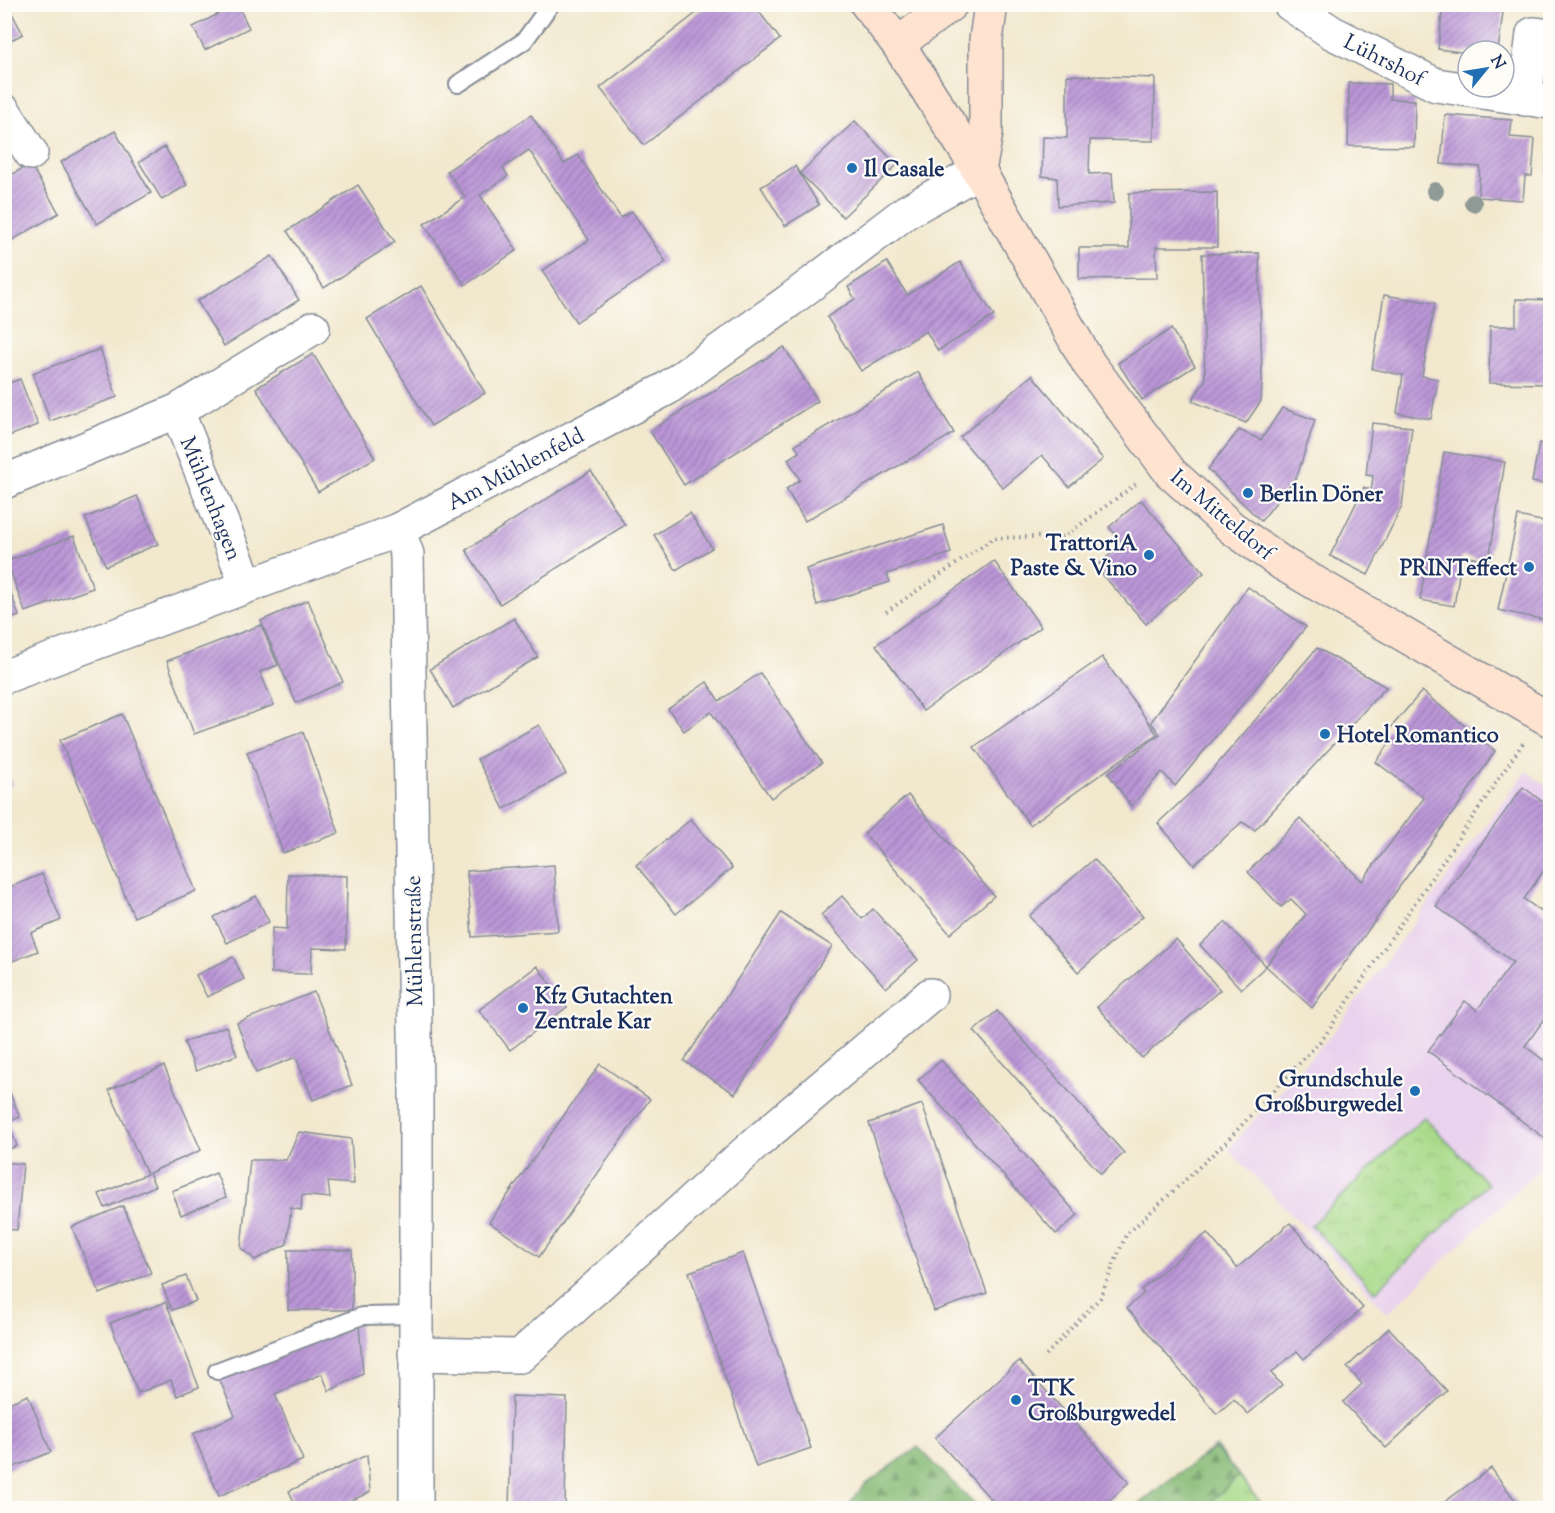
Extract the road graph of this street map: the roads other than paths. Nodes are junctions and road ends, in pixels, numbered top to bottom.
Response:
1 (551, 4) edge
2 (867, 4) edge
3 (951, 4) edge
4 (991, 4) edge
5 (1290, 4) edge
6 (1551, 36) edge
7 (898, 44) junction
8 (458, 84) dead end
9 (1538, 100) edge
10 (4, 111) edge
11 (31, 153) dead end
12 (980, 171) junction
13 (313, 328) dead end
14 (177, 411) junction
15 (4, 482) edge
16 (398, 530) junction
17 (247, 585) junction
18 (4, 677) edge
19 (1546, 717) edge
20 (930, 995) dead end
21 (416, 1315) junction
22 (415, 1354) junction
23 (217, 1371) dead end
24 (416, 1509) edge

1 - 8 lane
2 - 7 main road, Im Mitteldorf
3 - 7 main road
4 - 12 main road
5 - 9 street, Lührshof
6 - 9 street, Lührshof
7 - 12 main road, Im Mitteldorf
10 - 11 street
12 - 16 street, Am Mühlenfeld
12 - 19 main road, Im Mitteldorf
13 - 14 street, Mühlenhagen
14 - 15 street, Mühlenhagen
14 - 17 street, Mühlenhagen
16 - 17 street, Am Mühlenfeld
16 - 21 street, Mühlenstraße
17 - 18 street, Am Mühlenfeld
20 - 22 street
21 - 22 street, Mühlenstraße
21 - 23 lane
22 - 24 street, Mühlenstraße

